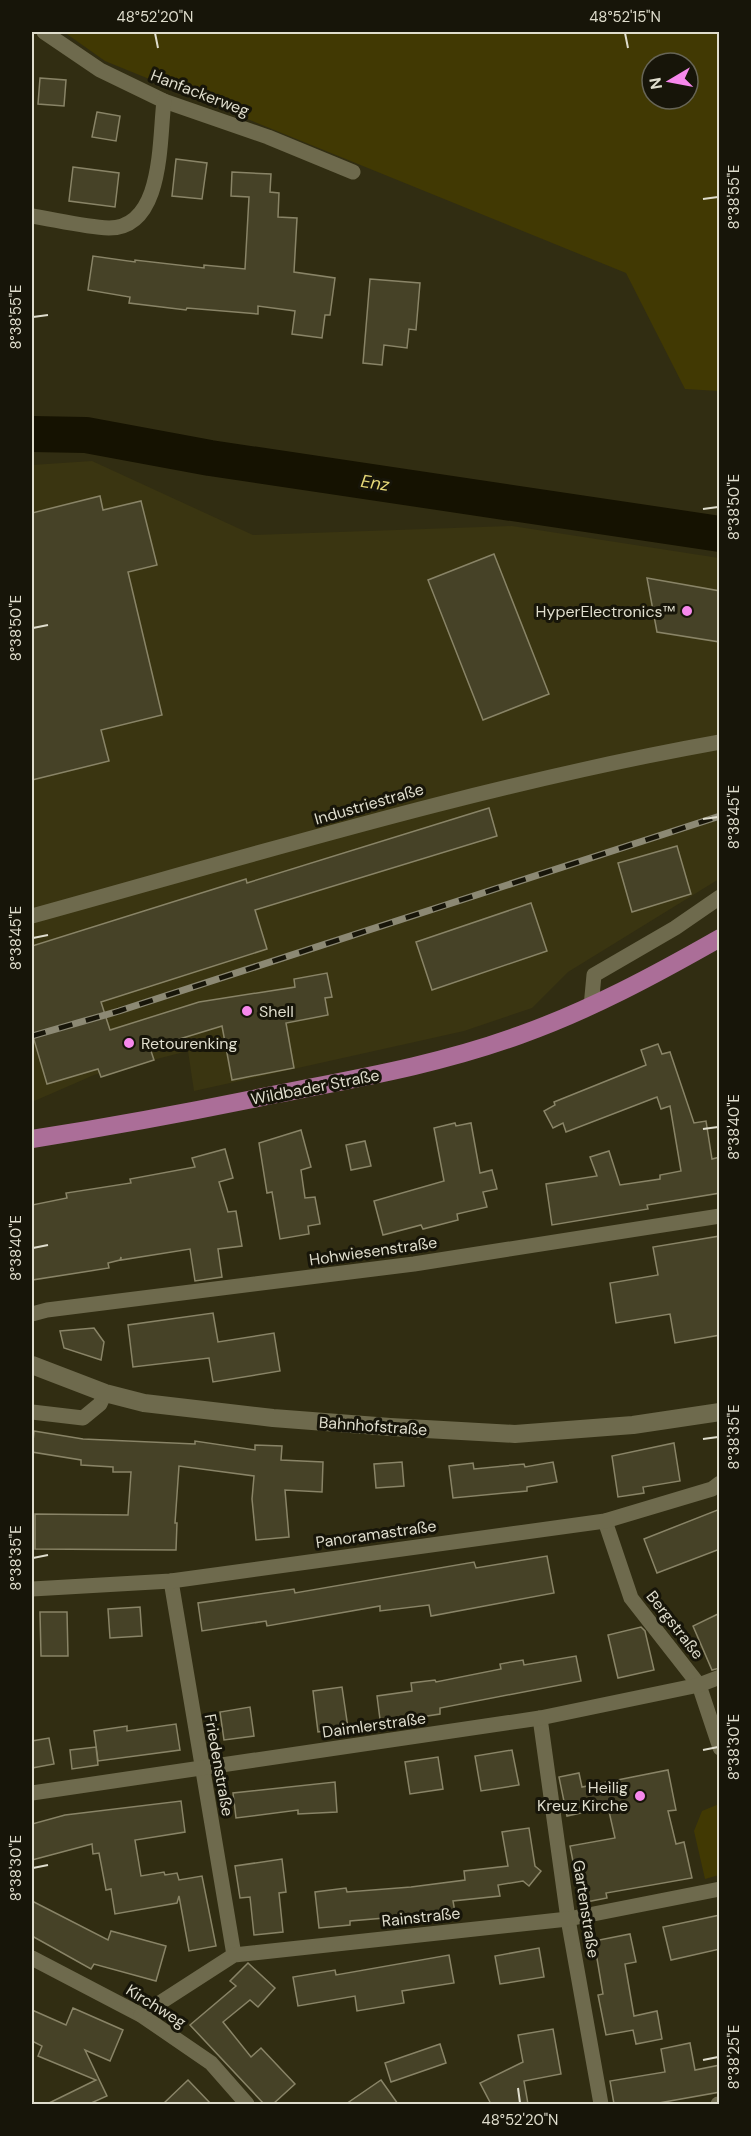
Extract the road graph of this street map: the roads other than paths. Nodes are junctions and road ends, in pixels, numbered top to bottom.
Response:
1 (44, 32) edge
2 (164, 101) junction
3 (353, 172) dead end
4 (32, 216) edge
5 (720, 742) edge
6 (720, 897) edge
7 (32, 916) edge
8 (720, 938) edge
9 (591, 1007) junction
10 (32, 1139) edge
11 (720, 1216) edge
12 (32, 1314) edge
13 (32, 1365) edge
14 (105, 1393) junction
15 (32, 1412) edge
16 (720, 1412) edge
17 (720, 1484) edge
18 (605, 1521) junction
19 (171, 1581) junction
20 (32, 1589) edge
21 (720, 1677) edge
22 (699, 1685) junction
23 (540, 1718) junction
24 (720, 1748) edge
25 (201, 1769) junction
26 (32, 1793) edge
27 (720, 1889) edge
28 (568, 1919) junction
29 (234, 1955) junction
30 (32, 1958) edge
31 (141, 2015) junction
32 (247, 2104) edge
33 (601, 2104) edge

1 - 2 street, Hanfackerweg
2 - 3 street, Hanfackerweg
2 - 4 street
5 - 7 street, Industriestraße
6 - 9 street
8 - 9 main road, Wildbader Straße
9 - 10 main road, Wildbader Straße
11 - 12 street, Hohwiesenstraße
13 - 14 main road, Bahnhofstraße
14 - 15 street
14 - 16 main road, Bahnhofstraße
17 - 18 street, Panoramastraße
18 - 19 street, Panoramastraße
18 - 22 street, Bergstraße
19 - 20 street, Panoramastraße
19 - 25 street, Friedenstraße
21 - 22 street, Daimlerstraße
22 - 23 street, Daimlerstraße
22 - 24 street, Bergstraße
23 - 25 street, Daimlerstraße
23 - 28 street, Gartenstraße
25 - 26 street, Daimlerstraße
25 - 29 street, Friedenstraße
27 - 28 street, Rainstraße
28 - 29 street, Rainstraße
28 - 33 street, Gartenstraße
29 - 31 street, Rainstraße
30 - 31 street, Kirchweg
31 - 32 street, Kirchweg

